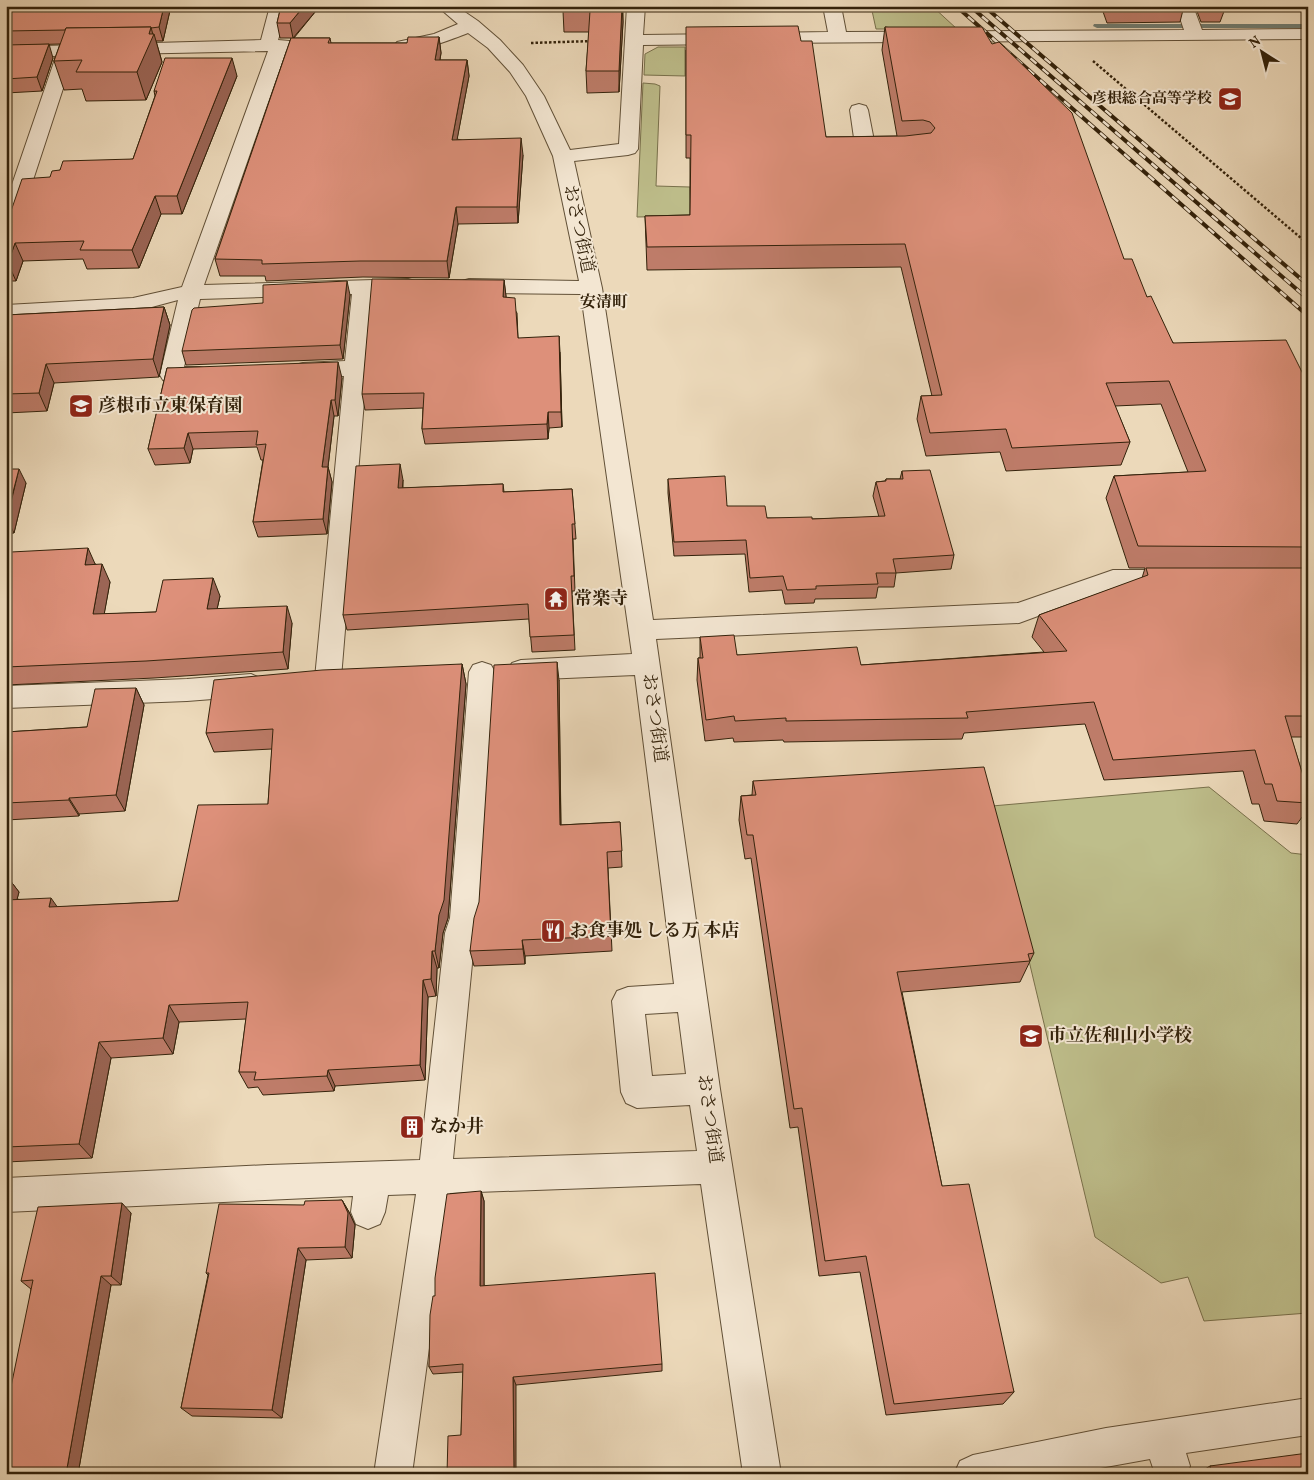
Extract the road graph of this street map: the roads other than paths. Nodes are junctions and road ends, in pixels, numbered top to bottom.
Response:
1 (445, 6) edge
2 (636, 6) edge
3 (1184, 6) edge
4 (829, 10) edge
5 (276, 17) edge
6 (472, 25) junction
7 (1193, 29) junction
8 (1308, 34) edge
9 (635, 40) junction
10 (844, 43) junction
11 (274, 46) junction
12 (307, 46) edge
13 (383, 46) edge
14 (66, 50) junction
15 (6, 52) edge
16 (859, 110) dead end
17 (910, 151) edge
18 (562, 156) junction
19 (6, 232) edge
20 (363, 286) junction
21 (591, 288) junction
22 (191, 292) junction
23 (6, 312) edge
24 (356, 368) junction
25 (278, 371) edge
26 (220, 373) edge
27 (6, 564) edge
28 (6, 569) edge
29 (1201, 580) edge
30 (641, 630) junction
31 (647, 664) junction
32 (300, 680) edge
33 (272, 683) edge
34 (6, 697) edge
35 (692, 997) junction
36 (704, 1089) junction
37 (716, 1166) junction
38 (435, 1176) junction
39 (374, 1178) junction
40 (6, 1195) edge
41 (368, 1212) dead end
42 (1308, 1416) edge
43 (1045, 1467) edge
44 (393, 1474) edge
45 (762, 1474) edge
46 (973, 1474) edge

1 - 6 street, おさつ街道
2 - 9 street
3 - 7 street
4 - 10 street
5 - 11 street
6 - 13 street
6 - 18 street, おさつ街道
7 - 8 street
7 - 10 street
9 - 10 street
9 - 18 street
11 - 12 street
11 - 14 street
11 - 22 street
14 - 15 street
14 - 19 street
16 - 17 street
18 - 21 street, おさつ街道
20 - 21 street
20 - 22 street
20 - 24 street
21 - 30 street, おさつ街道
22 - 23 street
22 - 26 street
24 - 25 street
24 - 32 street
27 - 28 street
29 - 30 street
30 - 31 street, おさつ街道
31 - 35 street, おさつ街道
31 - 38 street
33 - 34 street
35 - 36 street, おさつ街道
35 - 36 street
36 - 37 street, おさつ街道
37 - 38 street
37 - 45 street, おさつ街道
38 - 39 street
38 - 44 street
39 - 40 street
39 - 41 street
42 - 43 street
43 - 46 street

